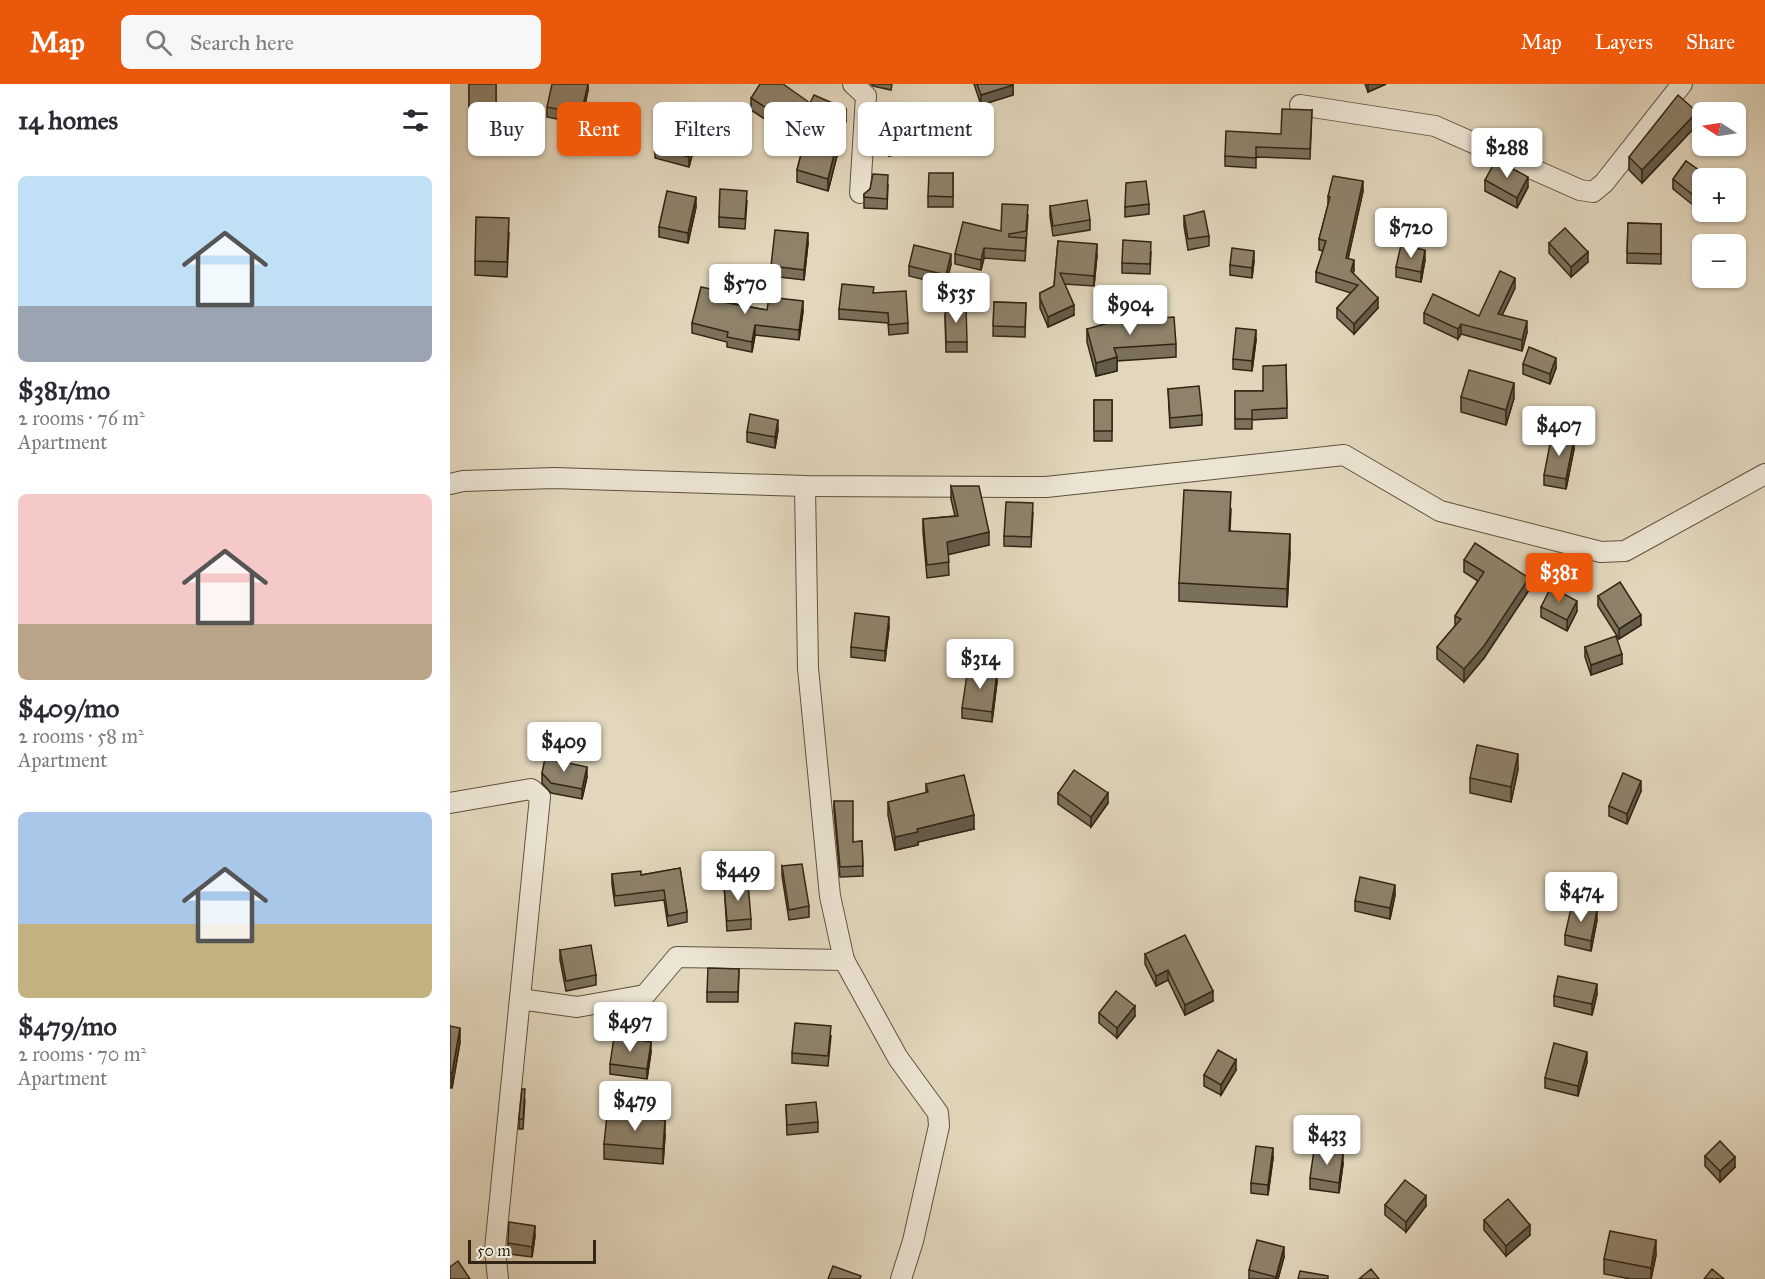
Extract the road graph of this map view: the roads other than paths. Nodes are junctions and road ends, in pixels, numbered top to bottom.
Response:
1 (853, 84) edge
2 (1682, 84) edge
3 (1300, 105) dead end
4 (860, 192) dead end
5 (1765, 474) edge
6 (450, 484) edge
7 (805, 486) junction
8 (450, 803) edge
9 (844, 960) junction
10 (520, 999) junction
11 (498, 1279) edge
12 (901, 1279) edge

1 - 4 street
2 - 3 street
5 - 7 street
6 - 7 street
7 - 9 street
8 - 10 street
9 - 10 street
9 - 12 street
10 - 11 street

